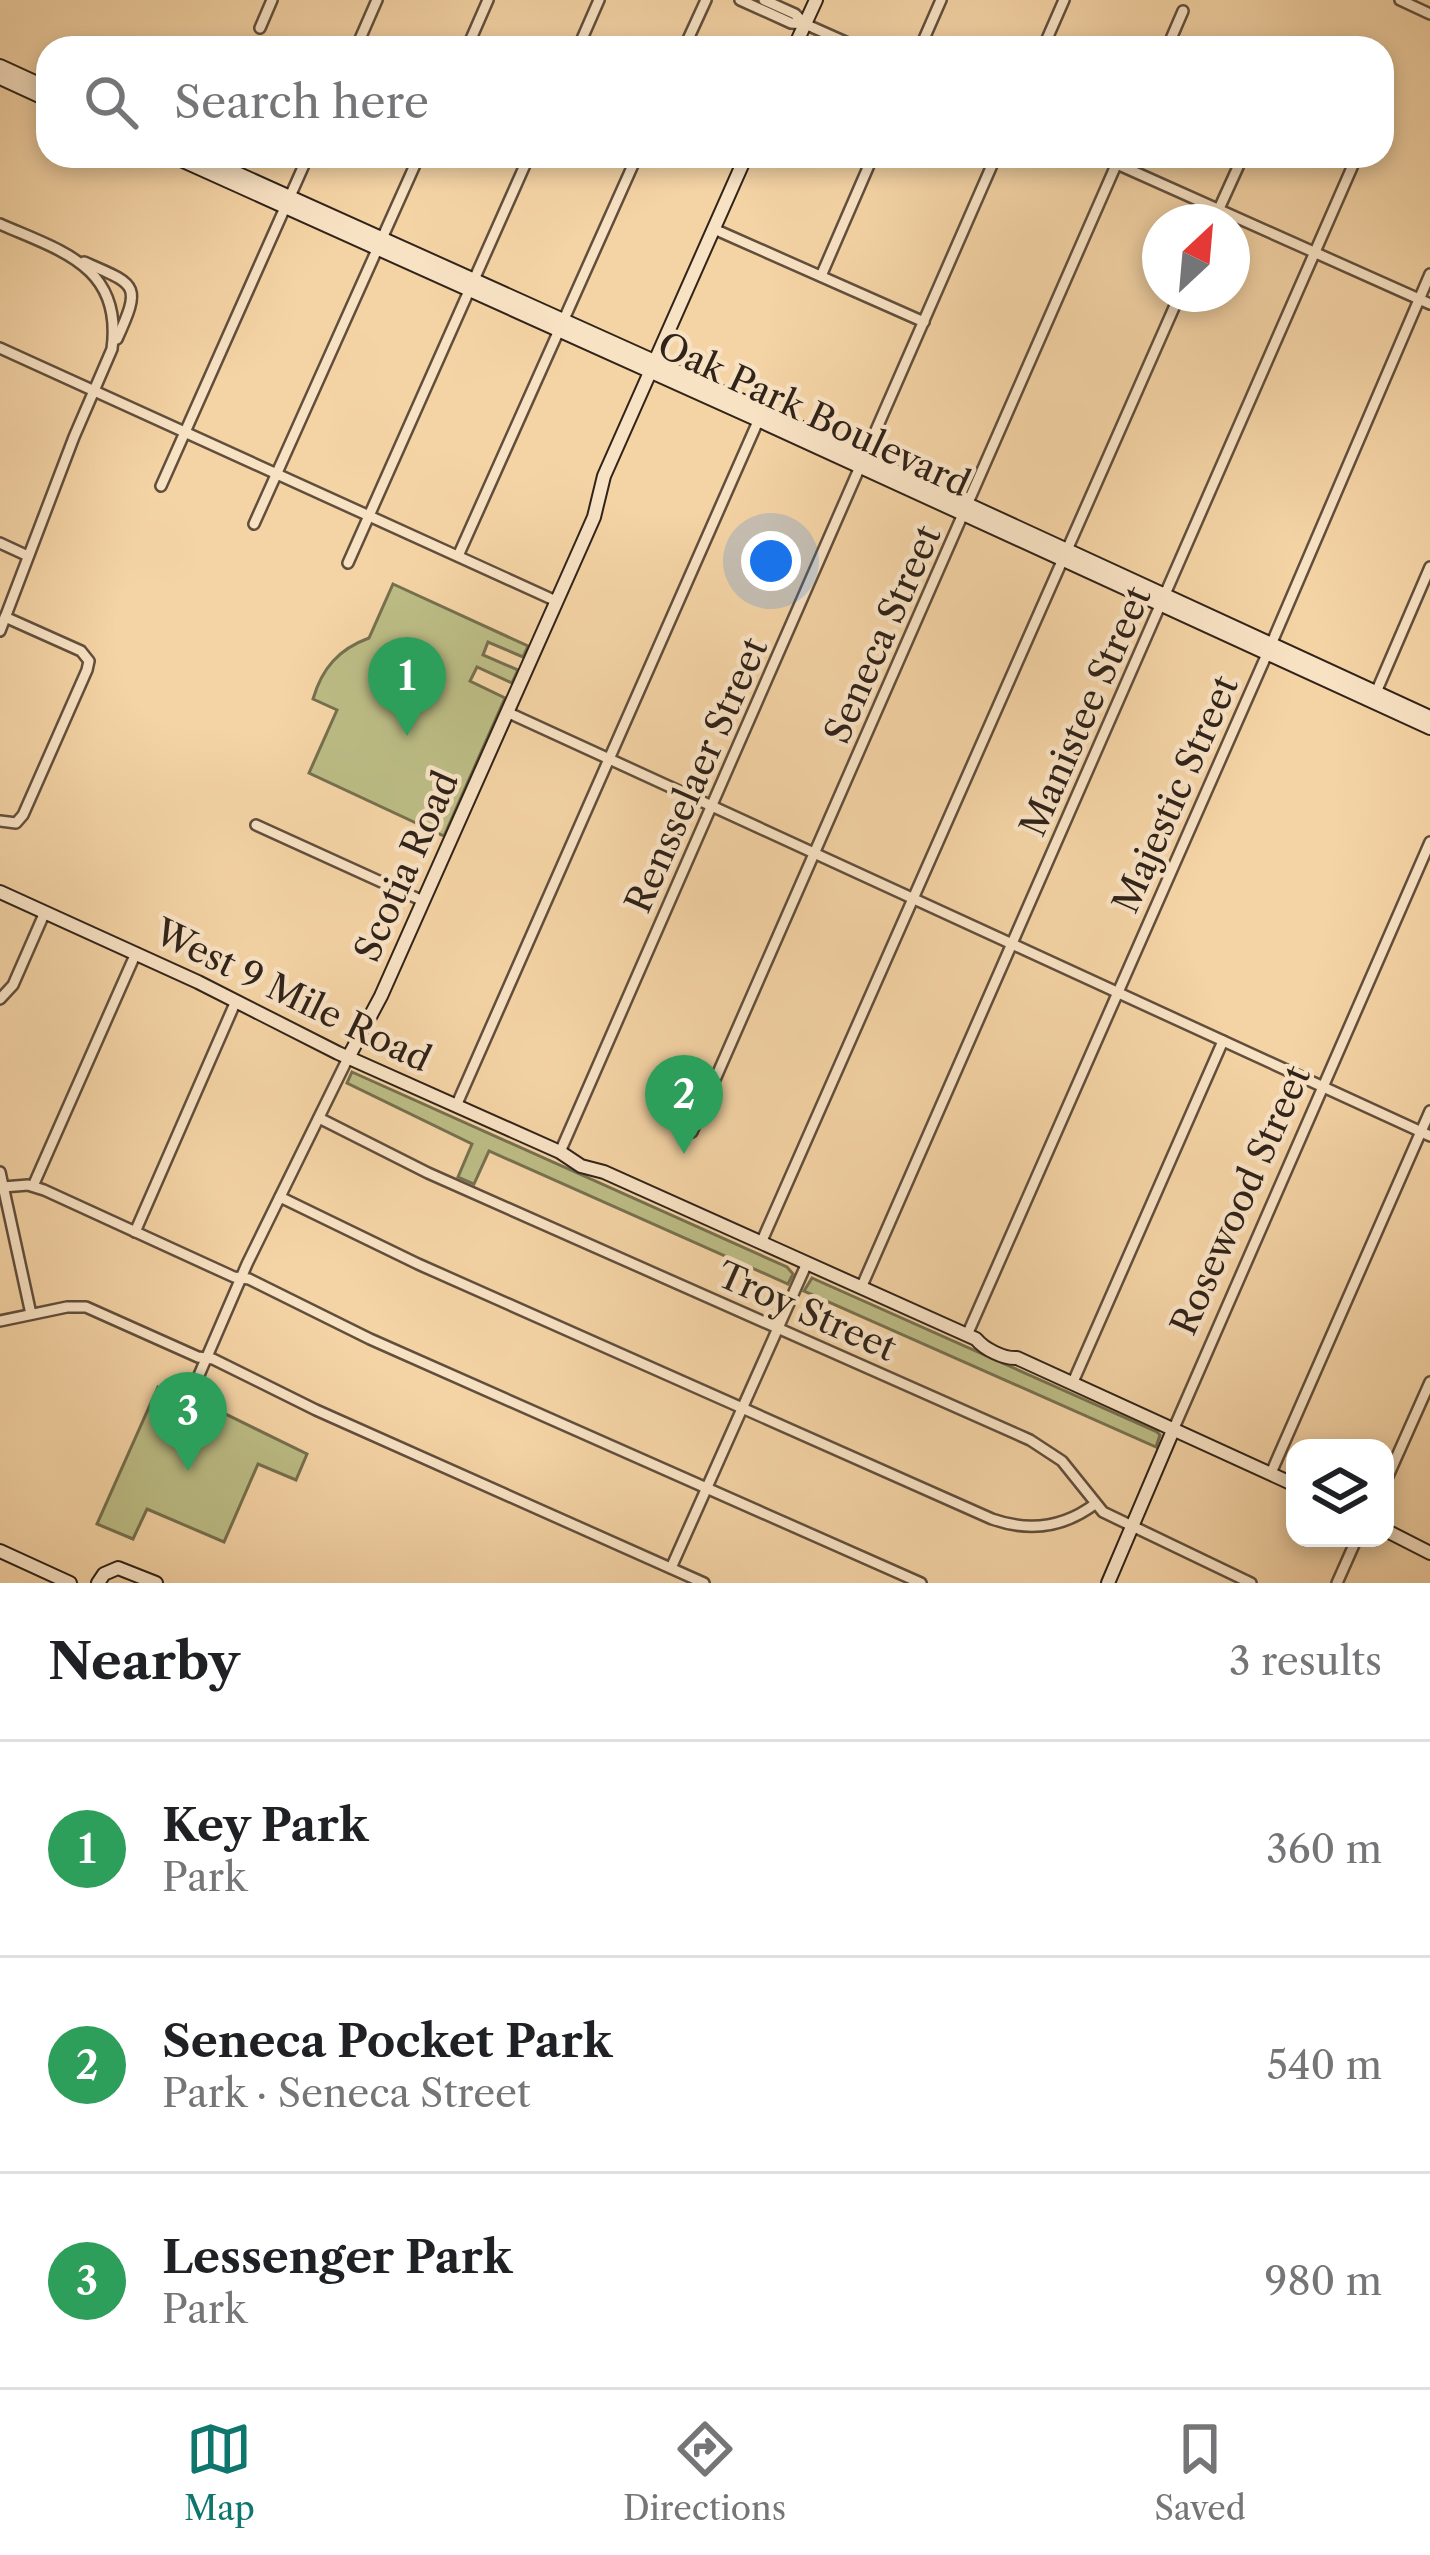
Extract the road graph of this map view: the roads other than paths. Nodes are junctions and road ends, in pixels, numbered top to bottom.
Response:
1 (272, 0) edge
2 (377, 0) edge
3 (488, 0) edge
4 (599, 0) edge
5 (706, 0) edge
6 (740, 0) edge
7 (764, 0) edge
8 (815, 0) edge
9 (941, 0) edge
10 (1064, 0) edge
11 (1405, 1) edge
12 (1183, 11) dead end
13 (1430, 14) edge
14 (805, 23) junction
15 (260, 28) dead end
16 (361, 36) edge
17 (472, 36) edge
18 (583, 36) edge
19 (690, 36) edge
20 (799, 36) edge
21 (833, 36) edge
22 (925, 36) edge
23 (1048, 36) edge
24 (1172, 36) edge
25 (4, 74) edge
26 (36, 84) edge
27 (36, 93) edge
28 (202, 168) edge
29 (222, 168) edge
30 (303, 168) edge
31 (414, 168) edge
32 (524, 168) edge
33 (632, 168) edge
34 (741, 168) edge
35 (868, 168) edge
36 (991, 168) edge
37 (1115, 168) edge
38 (1134, 168) edge
39 (1238, 168) edge
40 (1352, 168) edge
41 (288, 202) junction
42 (1207, 204) edge
43 (1222, 204) edge
44 (0, 224) edge
45 (1250, 224) edge
46 (714, 229) junction
47 (380, 243) junction
48 (1314, 253) junction
49 (78, 259) junction
50 (1430, 274) edge
51 (821, 276) junction
52 (472, 285) junction
53 (1425, 302) edge
54 (1172, 312) edge
55 (924, 322) junction
56 (561, 325) junction
57 (112, 349) junction
58 (3, 350) edge
59 (0, 362) edge
60 (653, 367) junction
61 (94, 391) junction
62 (761, 415) junction
63 (184, 432) junction
64 (863, 462) junction
65 (277, 473) junction
66 (161, 486) dead end
67 (966, 510) junction
68 (369, 516) junction
69 (254, 524) dead end
70 (0, 543) edge
71 (1064, 555) junction
72 (28, 556) junction
73 (458, 556) junction
74 (348, 563) dead end
75 (1430, 567) edge
76 (1163, 601) junction
77 (556, 602) junction
78 (5, 617) junction
79 (0, 631) edge
80 (1269, 649) junction
81 (1374, 697) junction
82 (507, 712) junction
83 (1430, 717) edge
84 (1430, 728) edge
85 (609, 759) junction
86 (712, 806) junction
87 (0, 821) edge
88 (256, 825) dead end
89 (1430, 842) edge
90 (814, 854) junction
91 (0, 892) edge
92 (913, 899) junction
93 (423, 901) junction
94 (45, 912) junction
95 (1012, 945) junction
96 (136, 953) junction
97 (1117, 993) junction
98 (0, 999) edge
99 (236, 1001) junction
100 (1223, 1041) junction
101 (348, 1058) junction
102 (1322, 1087) junction
103 (456, 1106) junction
104 (1430, 1111) edge
105 (320, 1118) junction
106 (692, 1132) dead end
107 (1425, 1134) edge
108 (560, 1152) junction
109 (0, 1172) edge
110 (3, 1186) junction
111 (33, 1186) junction
112 (280, 1196) junction
113 (135, 1232) junction
114 (761, 1243) junction
115 (807, 1263) junction
116 (241, 1278) junction
117 (861, 1288) junction
118 (31, 1315) junction
119 (0, 1321) edge
120 (778, 1328) junction
121 (972, 1337) junction
122 (206, 1358) junction
123 (1072, 1382) junction
124 (1430, 1382) edge
125 (190, 1396) dead end
126 (742, 1408) junction
127 (1174, 1428) junction
128 (1394, 1464) edge
129 (1271, 1473) junction
130 (1286, 1480) edge
131 (707, 1488) junction
132 (1095, 1504) junction
133 (1133, 1528) junction
134 (1394, 1535) edge
135 (1353, 1547) edge
136 (0, 1551) edge
137 (1430, 1553) edge
138 (671, 1568) junction
139 (70, 1583) edge
140 (98, 1583) edge
141 (156, 1583) edge
142 (704, 1583) edge
143 (921, 1583) edge
144 (1108, 1583) edge
145 (1251, 1583) edge
146 (1337, 1583) edge

1 - 15 street
2 - 16 street
3 - 17 street
4 - 18 street
5 - 19 street
6 - 14 street
7 - 14 street
8 - 14 street
9 - 22 street
10 - 23 street
11 - 13 street
12 - 24 street
14 - 20 street
14 - 21 street
25 - 26 street
25 - 27 street
28 - 41 street, Oak Park Boulevard
29 - 41 street, Oak Park Boulevard
30 - 41 street
31 - 47 street
32 - 52 street
33 - 56 street
34 - 46 street, Scotia Road
35 - 51 street
36 - 55 street, Rensselaer Street
37 - 67 street, Seneca Street
38 - 42 street
39 - 43 street
40 - 48 street, Manistee Street
41 - 47 street, Oak Park Boulevard
41 - 63 street
44 - 49 street
45 - 48 street
46 - 51 street
46 - 60 street, Scotia Road
47 - 52 street, Oak Park Boulevard
47 - 65 street
48 - 53 street
48 - 76 street, Manistee Street
49 - 57 street
49 - 57 street
50 - 53 street, Majestic Street
51 - 55 street
52 - 56 street, Oak Park Boulevard
52 - 68 street
53 - 80 street, Majestic Street
54 - 71 street
55 - 64 street, Rensselaer Street
56 - 60 street, Oak Park Boulevard
56 - 73 street
57 - 61 street
58 - 59 street
58 - 61 street
60 - 62 street, Oak Park Boulevard
60 - 77 street, Scotia Road
61 - 63 street
61 - 72 street
62 - 64 street, Oak Park Boulevard
62 - 85 street
63 - 65 street
63 - 66 street
64 - 67 street, Oak Park Boulevard
64 - 86 street, Rensselaer Street
65 - 68 street
65 - 69 street
67 - 71 street, Oak Park Boulevard
67 - 90 street, Seneca Street
68 - 73 street
68 - 74 street
70 - 72 street
71 - 76 street, Oak Park Boulevard
71 - 92 street
72 - 78 street
73 - 77 street
75 - 81 street
76 - 80 street, Oak Park Boulevard
76 - 95 street, Manistee Street
77 - 82 street, Scotia Road
78 - 79 street
78 - 87 street
80 - 81 street, Oak Park Boulevard
80 - 97 street, Majestic Street
81 - 83 street, Oak Park Boulevard
81 - 84 street, Oak Park Boulevard
82 - 85 street
82 - 93 street, Scotia Road
85 - 86 street
85 - 103 street
86 - 90 street
86 - 108 street, Rensselaer Street
88 - 93 street
89 - 102 street, Rosewood Street
90 - 92 street
90 - 106 street, Seneca Street
91 - 94 street, West 9 Mile Road
92 - 95 street
92 - 114 street
93 - 101 street, Scotia Road
94 - 96 street, West 9 Mile Road
94 - 98 street
95 - 97 street
95 - 117 street, Manistee Street
96 - 99 street, West 9 Mile Road
96 - 111 street
97 - 100 street
97 - 121 street, Majestic Street
99 - 101 street, West 9 Mile Road
99 - 113 street
100 - 102 street
100 - 123 street
101 - 103 street, West 9 Mile Road
101 - 105 street, Scotia Road
102 - 107 street
102 - 127 street, Rosewood Street
103 - 108 street, West 9 Mile Road
104 - 107 street
105 - 112 street, Scotia Road
105 - 120 street, Troy Street
107 - 129 street
108 - 114 street, West 9 Mile Road
109 - 110 street
110 - 111 street
110 - 118 street
111 - 113 street
112 - 116 street, Scotia Road
112 - 126 street
113 - 116 street
114 - 115 street, West 9 Mile Road
115 - 117 street, West 9 Mile Road
115 - 120 street
116 - 122 street, Scotia Road
116 - 131 street
117 - 121 street, West 9 Mile Road
118 - 119 street
118 - 122 street
120 - 126 street
120 - 132 street, Troy Street
121 - 123 street, West 9 Mile Road
122 - 125 street, Scotia Road
122 - 138 street
123 - 127 street, West 9 Mile Road
124 - 128 street
126 - 131 street
126 - 132 street
127 - 129 street, West 9 Mile Road
127 - 133 street, Rosewood Street
129 - 130 street, West 9 Mile Road
131 - 138 street
131 - 143 street
132 - 133 street, Troy Street
133 - 144 street, Rosewood Street
133 - 145 street, Troy Street
134 - 137 street
135 - 146 street
136 - 139 street
138 - 142 street
140 - 141 street

